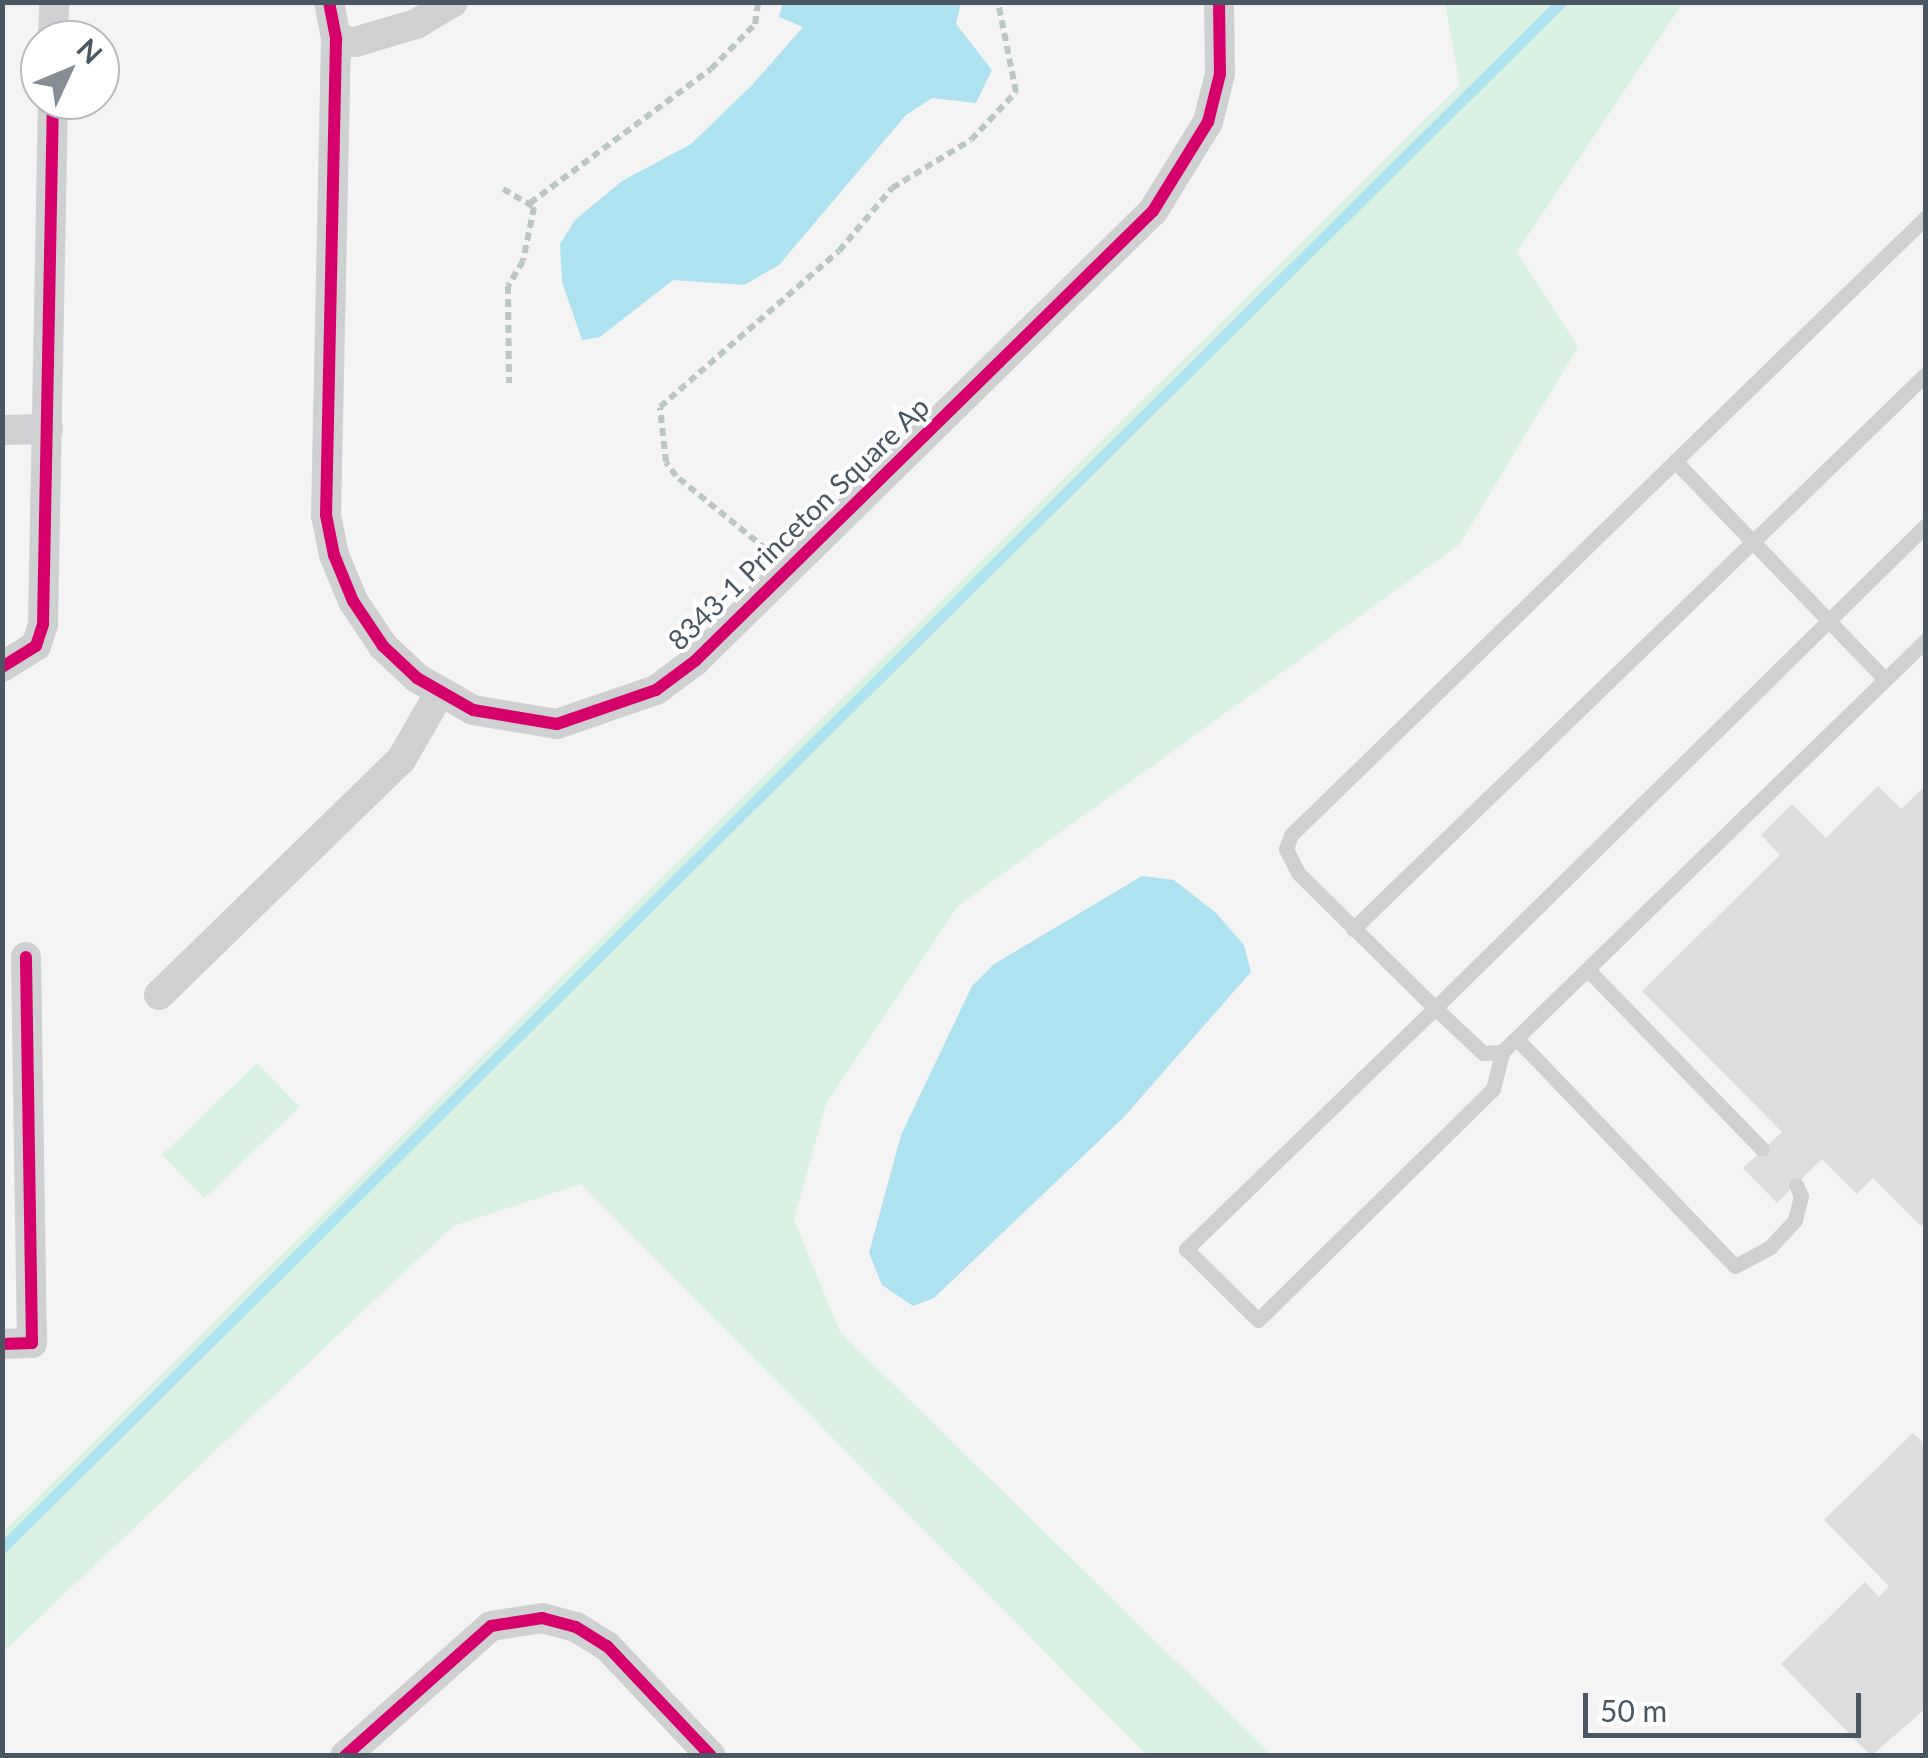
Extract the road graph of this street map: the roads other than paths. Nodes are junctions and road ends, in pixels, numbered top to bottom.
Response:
1 (329, 2) edge
2 (454, 2) edge
3 (1220, 2) edge
4 (336, 39) junction
5 (52, 120) edge
6 (1926, 217) edge
7 (1926, 374) edge
8 (48, 429) junction
9 (2, 430) edge
10 (1675, 461) junction
11 (1926, 525) edge
12 (1752, 542) junction
13 (1828, 620) junction
14 (1926, 640) edge
15 (2, 667) edge
16 (1885, 679) junction
17 (439, 694) junction
18 (1353, 929) junction
19 (26, 957) dead end
20 (1589, 971) junction
21 (159, 995) dead end
22 (1436, 1008) junction
23 (1518, 1040) junction
24 (1502, 1052) junction
25 (1762, 1149) dead end
26 (1796, 1186) dead end
27 (15, 1228) edge
28 (2, 1344) edge
29 (345, 1756) edge
30 (711, 1756) edge

1 - 4 street, 8343-1 Princeton Square Ap
2 - 4 street
3 - 17 street, 8343-1 Princeton Square Ap
4 - 17 street, 8343-1 Princeton Square Ap
5 - 8 street
6 - 10 lane
7 - 12 lane
8 - 9 street
8 - 15 street
10 - 12 lane
10 - 18 lane
11 - 13 lane
12 - 13 lane
12 - 18 lane
13 - 16 lane
13 - 22 lane
14 - 16 lane
16 - 20 lane
17 - 21 street
18 - 22 lane
19 - 27 street
20 - 23 lane
20 - 25 lane
22 - 24 lane
22 - 24 lane
23 - 24 lane
23 - 26 lane
27 - 28 street
29 - 30 street

